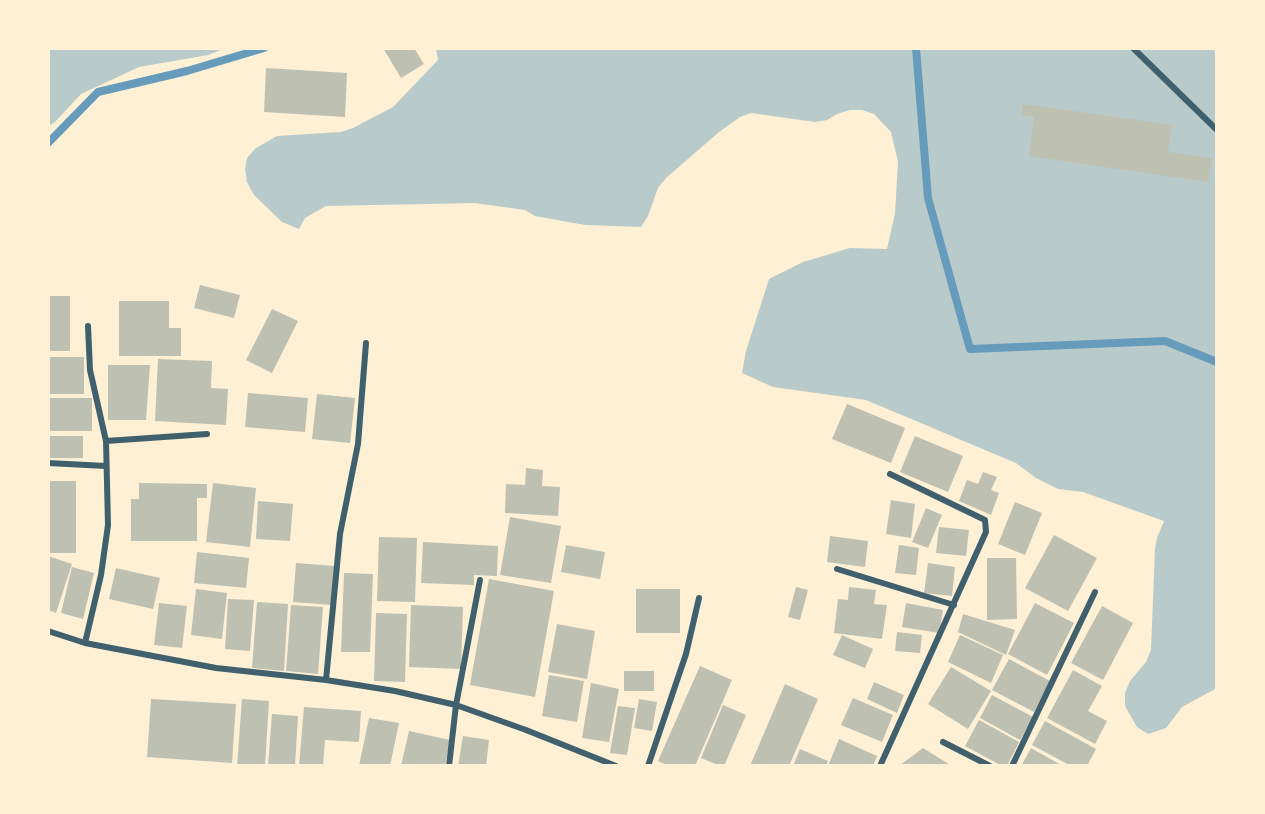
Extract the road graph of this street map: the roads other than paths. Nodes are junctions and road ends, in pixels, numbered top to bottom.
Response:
1 (1133, 48) edge
2 (1217, 130) edge
3 (88, 326) dead end
4 (366, 343) dead end
5 (207, 434) dead end
6 (106, 441) junction
7 (48, 463) edge
8 (106, 466) junction
9 (890, 474) dead end
10 (837, 569) dead end
11 (480, 580) dead end
12 (1095, 592) dead end
13 (699, 598) dead end
14 (954, 605) junction
15 (48, 631) edge
16 (85, 644) junction
17 (326, 680) junction
18 (456, 705) junction
19 (943, 742) dead end
20 (449, 766) edge
21 (616, 766) edge
22 (648, 766) edge
23 (880, 766) edge
24 (990, 766) edge
25 (1012, 766) edge

1 - 2 street
3 - 6 street
4 - 17 street
5 - 6 street
6 - 8 street
7 - 8 street
8 - 16 street
9 - 14 street
10 - 14 street
11 - 18 street
12 - 25 street
13 - 22 street
14 - 23 street
15 - 16 street
16 - 17 street
17 - 18 street
18 - 20 street
18 - 21 street
19 - 24 street

